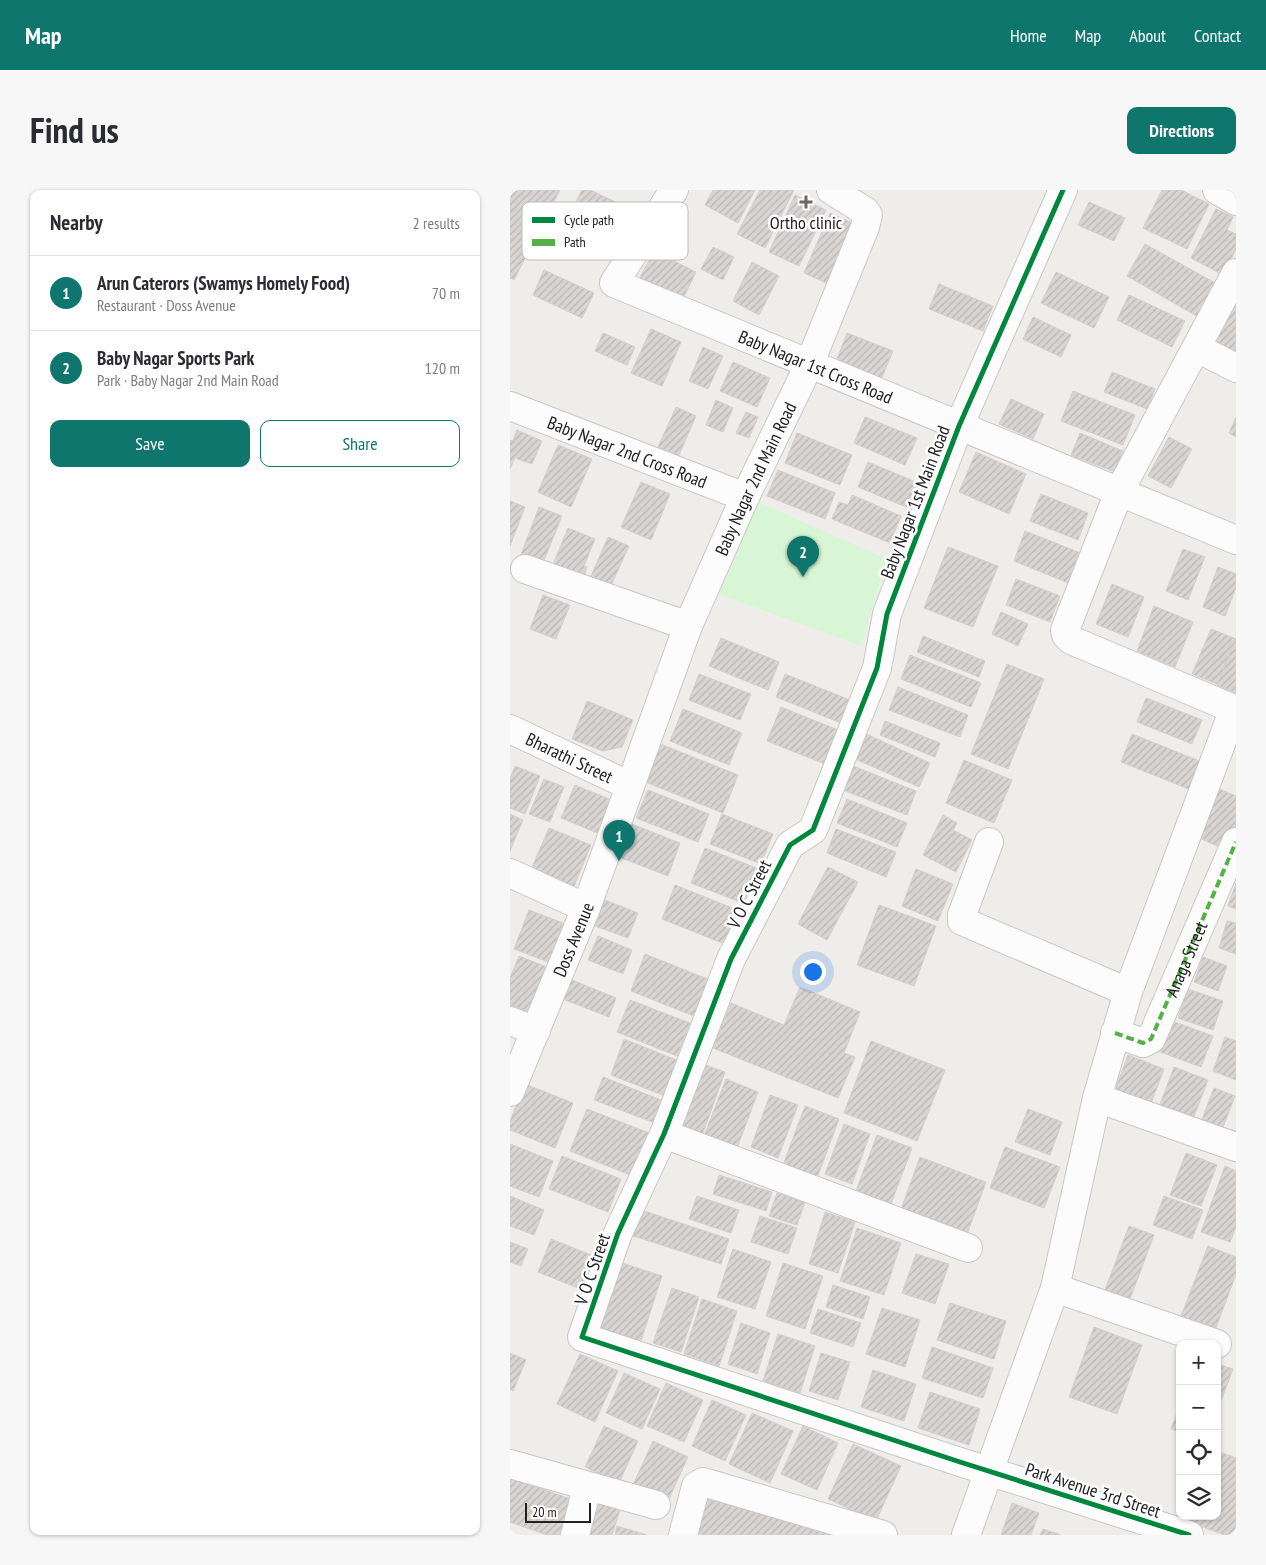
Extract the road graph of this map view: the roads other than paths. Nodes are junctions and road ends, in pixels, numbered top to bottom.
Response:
1 (674, 190) edge
2 (831, 190) edge
3 (1063, 190) edge
4 (1217, 190) edge
5 (1236, 201) edge
6 (666, 202) edge
7 (629, 260) edge
8 (1236, 273) edge
9 (1197, 348) junction
10 (809, 365) junction
11 (1236, 368) edge
12 (510, 406) edge
13 (959, 426) junction
14 (1119, 492) junction
15 (745, 497) junction
16 (1236, 540) edge
17 (525, 569) dead end
18 (688, 626) junction
19 (1235, 710) edge
20 (510, 729) edge
21 (630, 786) junction
22 (814, 830) joint
23 (989, 842) dead end
24 (1236, 842) edge
25 (510, 873) edge
26 (586, 908) junction
27 (1128, 992) junction
28 (510, 1021) edge
29 (536, 1031) junction
30 (1115, 1033) junction
31 (510, 1092) edge
32 (1097, 1098) junction
33 (664, 1134) junction
34 (1236, 1148) edge
35 (968, 1248) dead end
36 (1055, 1288) junction
37 (1205, 1340) edge
38 (1221, 1345) edge
39 (1236, 1350) edge
40 (510, 1464) edge
41 (988, 1471) junction
42 (587, 1488) junction
43 (656, 1505) dead end
44 (575, 1535) edge
45 (683, 1535) edge
46 (883, 1535) edge
47 (966, 1535) edge
48 (1189, 1535) edge

1 - 6 street, Baby Nagar 1st Cross Road
2 - 10 street, Baby Nagar 2nd Main Road
3 - 13 street, Baby Nagar 1st Main Road
4 - 5 street
7 - 10 street, Baby Nagar 1st Cross Road
8 - 9 street
9 - 11 street
9 - 14 street
10 - 13 street, Baby Nagar 1st Cross Road
10 - 15 street, Baby Nagar 2nd Main Road
12 - 15 street, Baby Nagar 2nd Cross Road
13 - 14 street, Baby Nagar 1st Cross Road
13 - 22 street, Baby Nagar 1st Main Road
14 - 16 street, Baby Nagar 1st Cross Road
14 - 19 street
15 - 18 street, Baby Nagar 2nd Main Road
17 - 18 street
18 - 21 street, Baby Nagar 2nd Main Road
19 - 27 street
20 - 21 street, Bharathi Street
21 - 26 street, Doss Avenue
22 - 33 street, V O C Street
23 - 27 street
24 - 30 street, Anaga Street
25 - 26 street
26 - 29 street, Doss Avenue
27 - 30 street
28 - 29 street
29 - 31 street, Doss Avenue
30 - 32 street
32 - 34 street
32 - 36 street
33 - 35 street
33 - 41 street, V O C Street
36 - 37 street
36 - 41 street
38 - 39 street
40 - 42 street
41 - 47 street
41 - 48 street, Park Avenue 3rd Street
42 - 43 street
42 - 44 street
45 - 46 street

